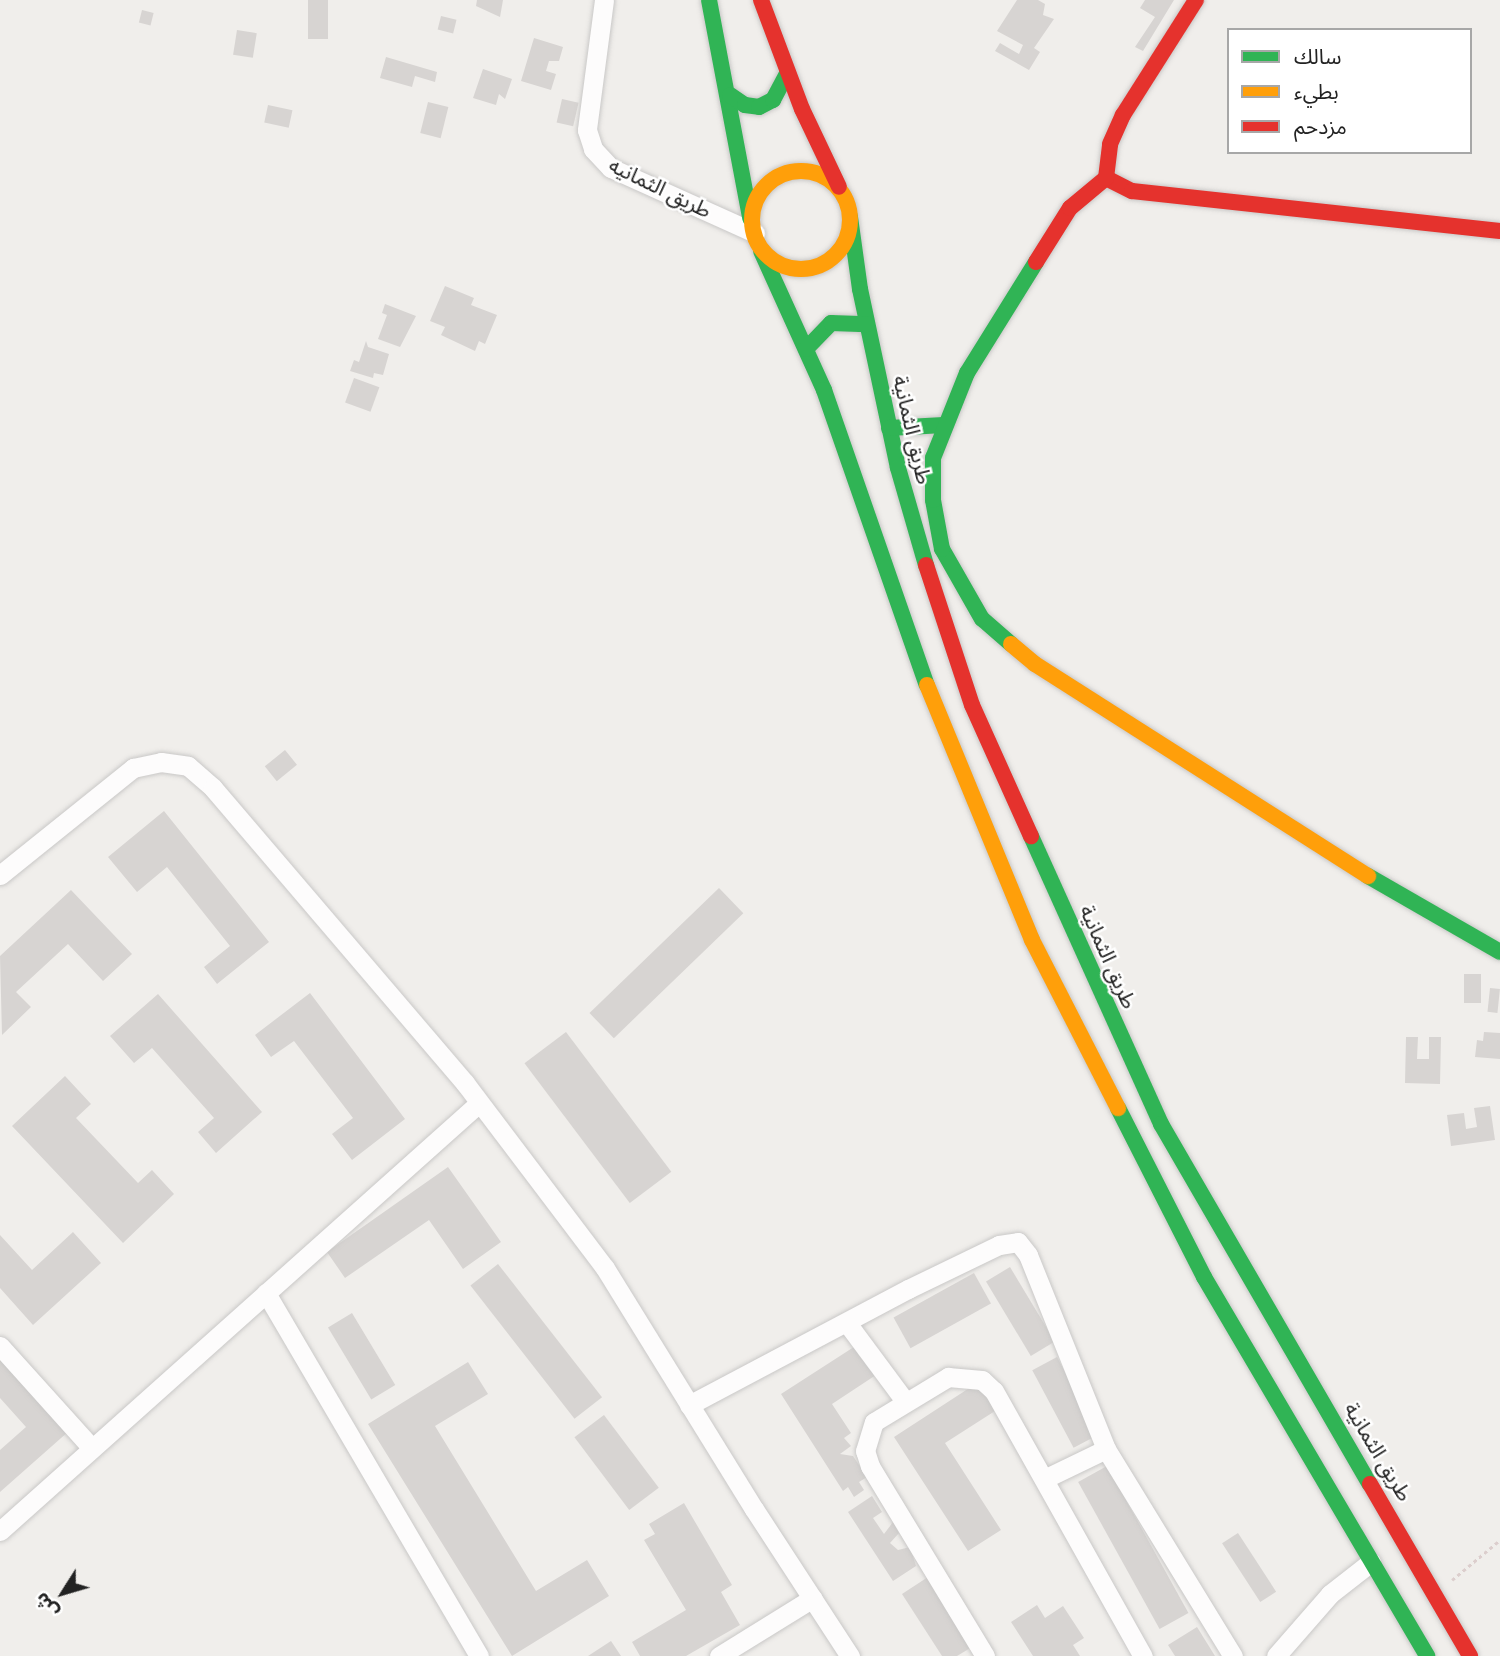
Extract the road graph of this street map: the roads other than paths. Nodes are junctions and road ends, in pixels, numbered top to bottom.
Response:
1 (604, 0) edge
2 (709, 0) edge
3 (761, 0) edge
4 (1196, 0) edge
5 (788, 74) junction
6 (730, 95) junction
7 (1106, 178) junction
8 (842, 192) junction
9 (850, 217) junction
10 (1500, 231) edge
11 (755, 235) junction
12 (867, 324) junction
13 (806, 349) junction
14 (944, 425) junction
15 (888, 428) junction
16 (0, 875) edge
17 (1500, 952) edge
18 (479, 1103) junction
19 (267, 1293) junction
20 (847, 1323) junction
21 (0, 1346) edge
22 (905, 1401) junction
23 (689, 1405) junction
24 (92, 1448) junction
25 (1106, 1449) junction
26 (1044, 1479) junction
27 (0, 1531) edge
28 (1371, 1562) junction
29 (813, 1598) junction
30 (479, 1656) edge
31 (719, 1656) edge
32 (850, 1656) edge
33 (985, 1656) edge
34 (1143, 1656) edge
35 (1233, 1656) edge
36 (1276, 1656) edge
37 (1427, 1656) edge
38 (1470, 1656) edge

1 - 11 street, طريق الثمانيه
2 - 6 street, طريق الثمانيه
3 - 5 street
4 - 7 street
5 - 6 street
5 - 8 street
6 - 11 street, طريق الثمانيه
7 - 10 street
7 - 14 street
8 - 9 street
8 - 11 street
9 - 11 street
9 - 12 street, طريق الثمانية
11 - 13 street
12 - 13 street
12 - 15 street, طريق الثمانية
13 - 28 street
14 - 15 street
14 - 17 street
15 - 38 street, طريق الثمانية
16 - 18 street
18 - 19 street
18 - 23 street
19 - 24 street
19 - 30 street
20 - 22 street
20 - 23 street
20 - 25 street
21 - 24 street
22 - 26 street
22 - 33 street
23 - 29 street
24 - 27 street
25 - 26 street
25 - 35 street
26 - 34 street
28 - 36 street
28 - 37 street
29 - 31 street
29 - 32 street

